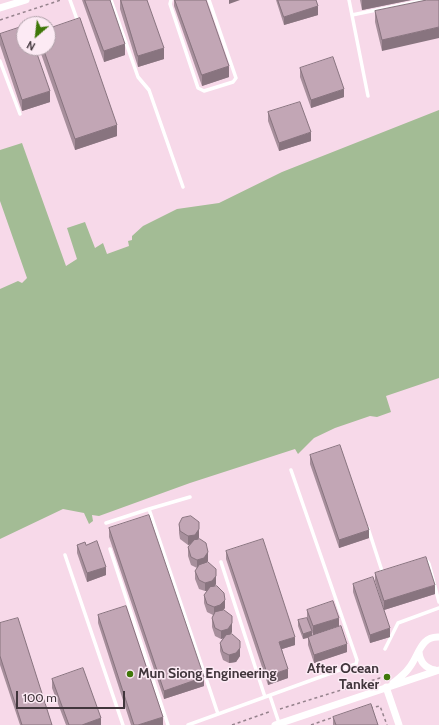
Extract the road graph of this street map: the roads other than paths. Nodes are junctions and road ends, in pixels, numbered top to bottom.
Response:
1 (26, 0) edge
2 (70, 0) edge
3 (111, 0) edge
4 (171, 0) edge
5 (209, 0) edge
6 (349, 0) edge
7 (425, 0) edge
8 (0, 8) edge
9 (352, 15) junction
10 (80, 27) edge
11 (0, 61) edge
12 (368, 96) dead end
13 (20, 114) dead end
14 (183, 187) dead end
15 (291, 470) dead end
16 (190, 497) dead end
17 (149, 509) junction
18 (365, 520) edge
19 (106, 523) dead end
20 (110, 549) dead end
21 (65, 555) dead end
22 (220, 562) dead end
23 (417, 563) edge
24 (387, 573) edge
25 (439, 602) edge
26 (439, 608) edge
27 (439, 637) edge
28 (385, 649) dead end
29 (419, 652) junction
30 (437, 670) edge
31 (389, 685) junction
32 (270, 696) junction
33 (265, 697) junction
34 (218, 714) junction
35 (277, 724) edge
36 (123, 725) edge
37 (168, 725) edge
38 (188, 725) edge
39 (399, 725) edge

1 - 8 street
2 - 10 lane
3 - 14 lane
4 - 5 lane
6 - 9 lane
7 - 9 lane
9 - 12 lane
11 - 13 lane
15 - 32 lane
16 - 17 lane
17 - 19 lane
17 - 34 lane
18 - 24 lane
20 - 37 lane
21 - 36 lane
22 - 33 lane
23 - 25 lane
26 - 28 lane
27 - 29 street
29 - 30 street
29 - 31 street
30 - 31 street
31 - 35 street
31 - 39 street
32 - 33 lane
32 - 35 lane
33 - 34 lane
34 - 38 lane

